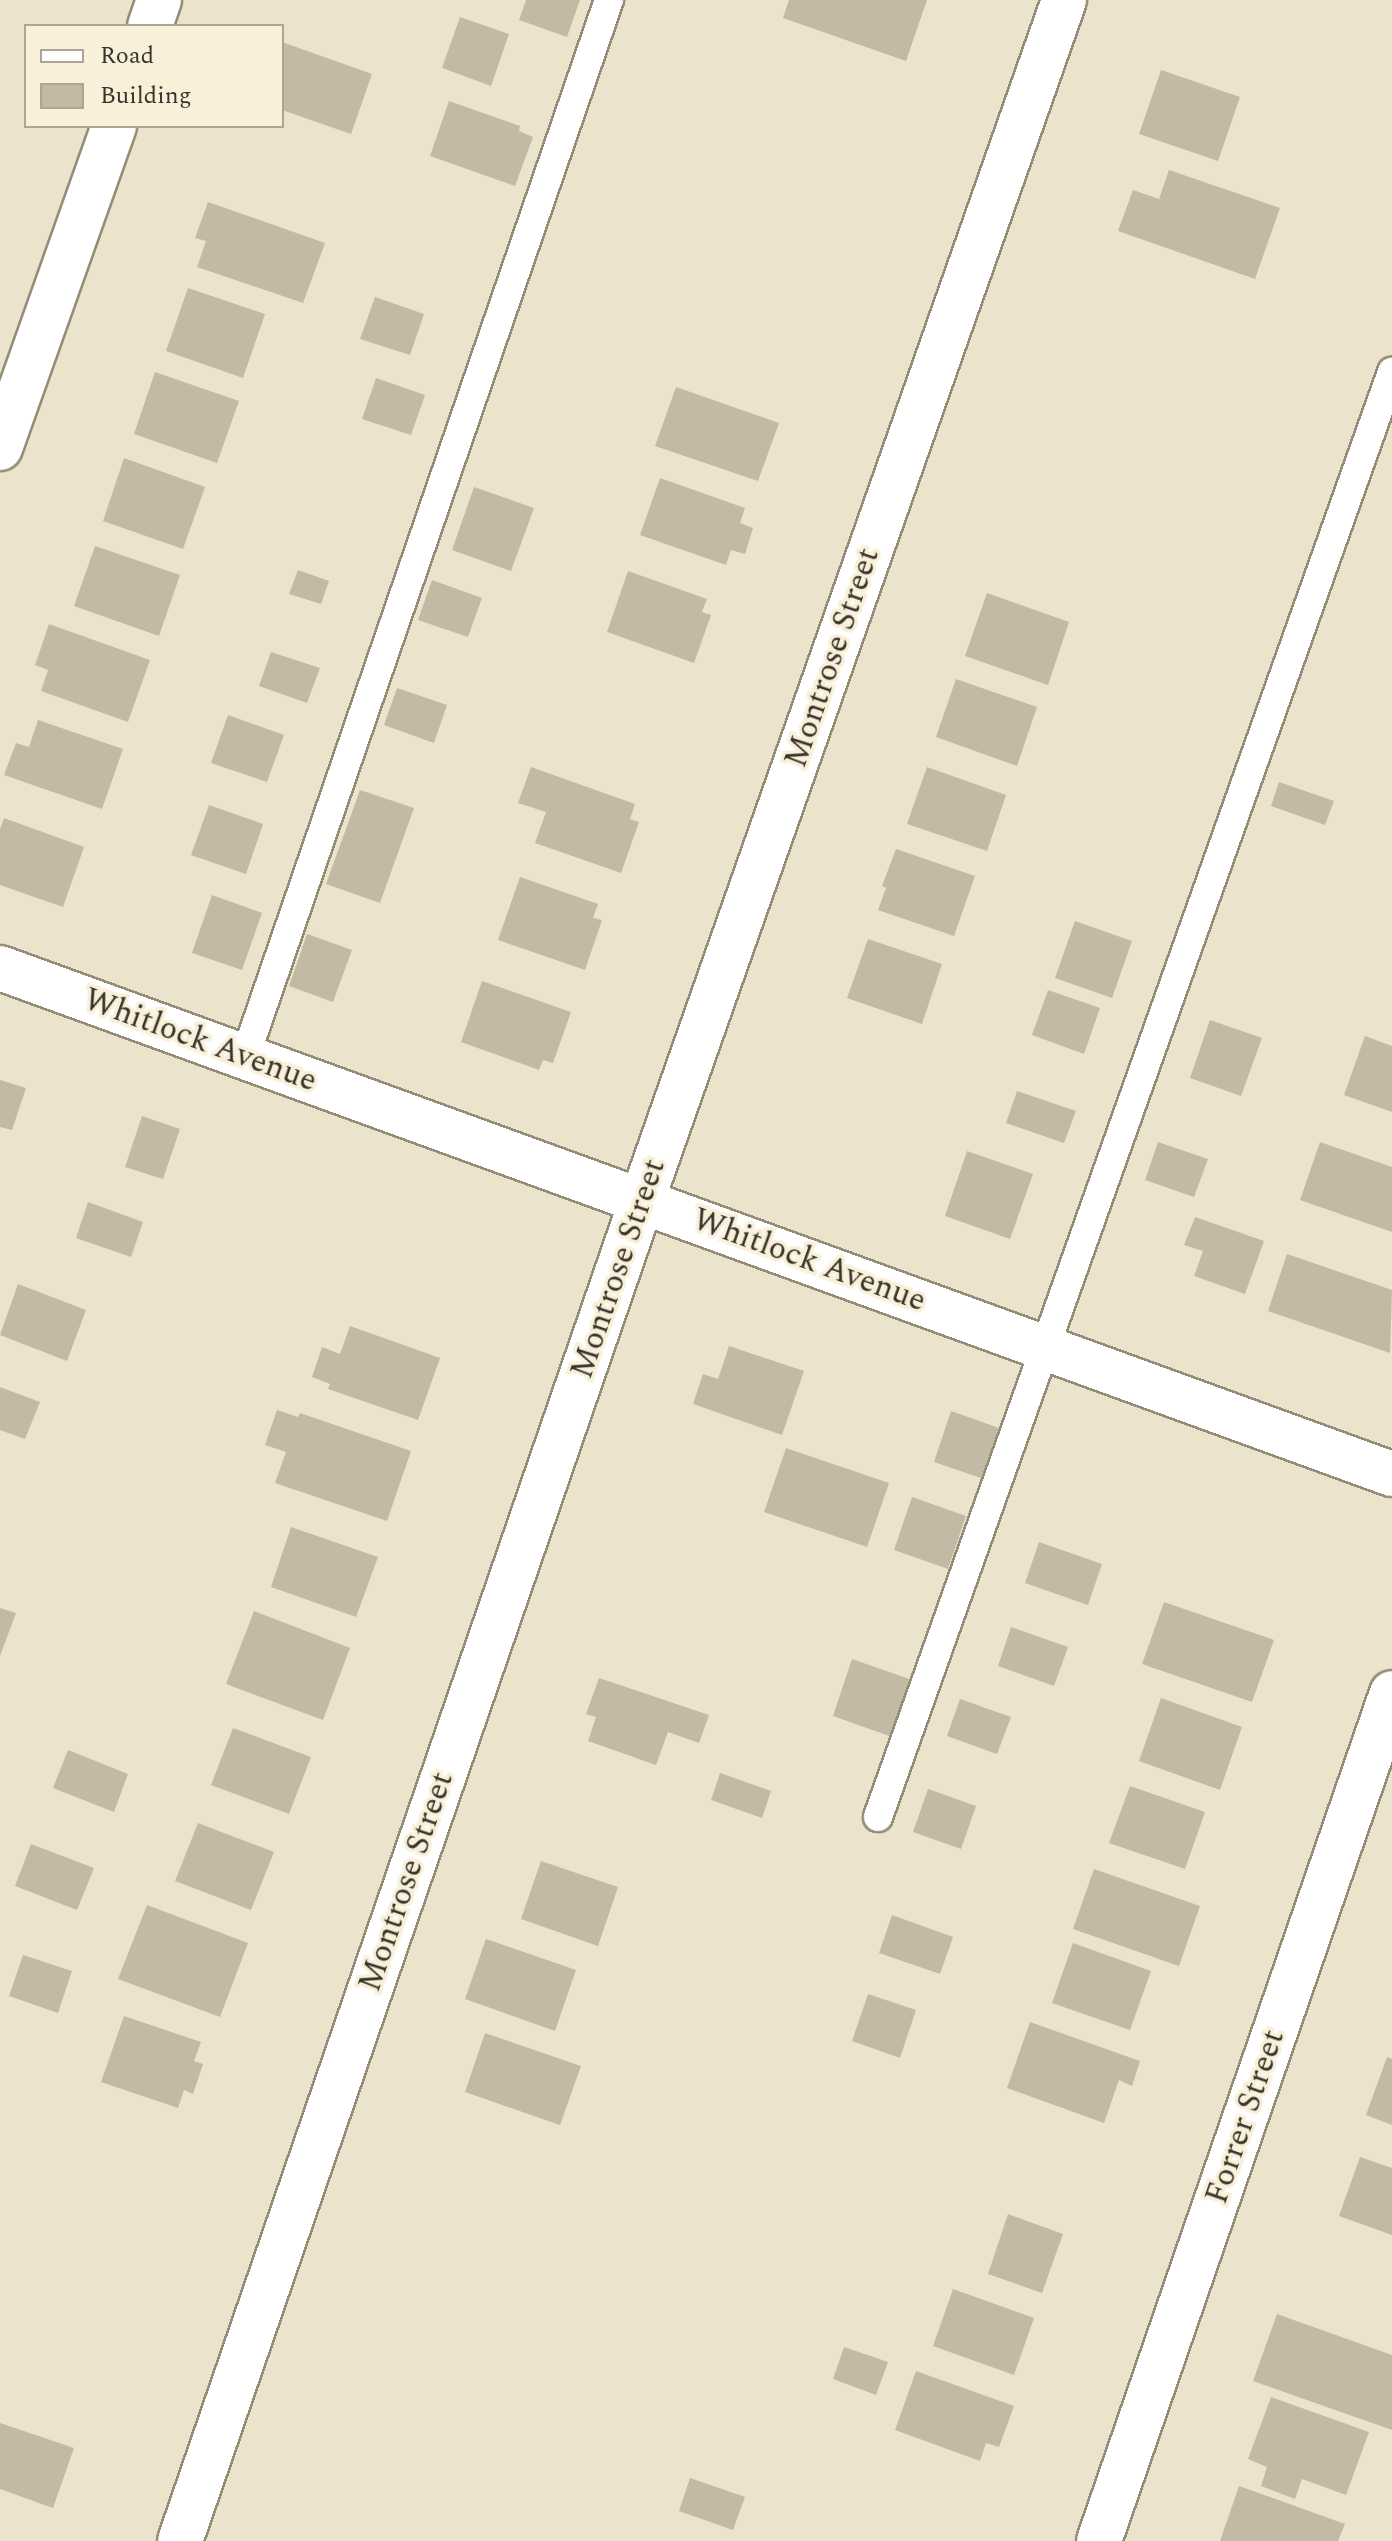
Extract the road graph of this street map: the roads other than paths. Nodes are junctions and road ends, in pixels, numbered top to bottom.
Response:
1 (159, 0) edge
2 (609, 0) edge
3 (1064, 0) edge
4 (151, 24) edge
5 (113, 128) edge
6 (1392, 372) edge
7 (0, 448) edge
8 (0, 968) edge
9 (245, 1057) junction
10 (642, 1200) junction
11 (1045, 1347) junction
12 (1392, 1474) edge
13 (1392, 1693) edge
14 (878, 1817) dead end
15 (180, 2541) edge
16 (1099, 2541) edge

1 - 4 street
2 - 9 lane
3 - 10 street, Montrose Street
5 - 7 street
6 - 11 lane
8 - 9 street, Whitlock Avenue
9 - 10 street, Whitlock Avenue
10 - 11 street, Whitlock Avenue
10 - 15 street, Montrose Street
11 - 12 street, Whitlock Avenue
11 - 14 lane
13 - 16 street, Forrer Street

